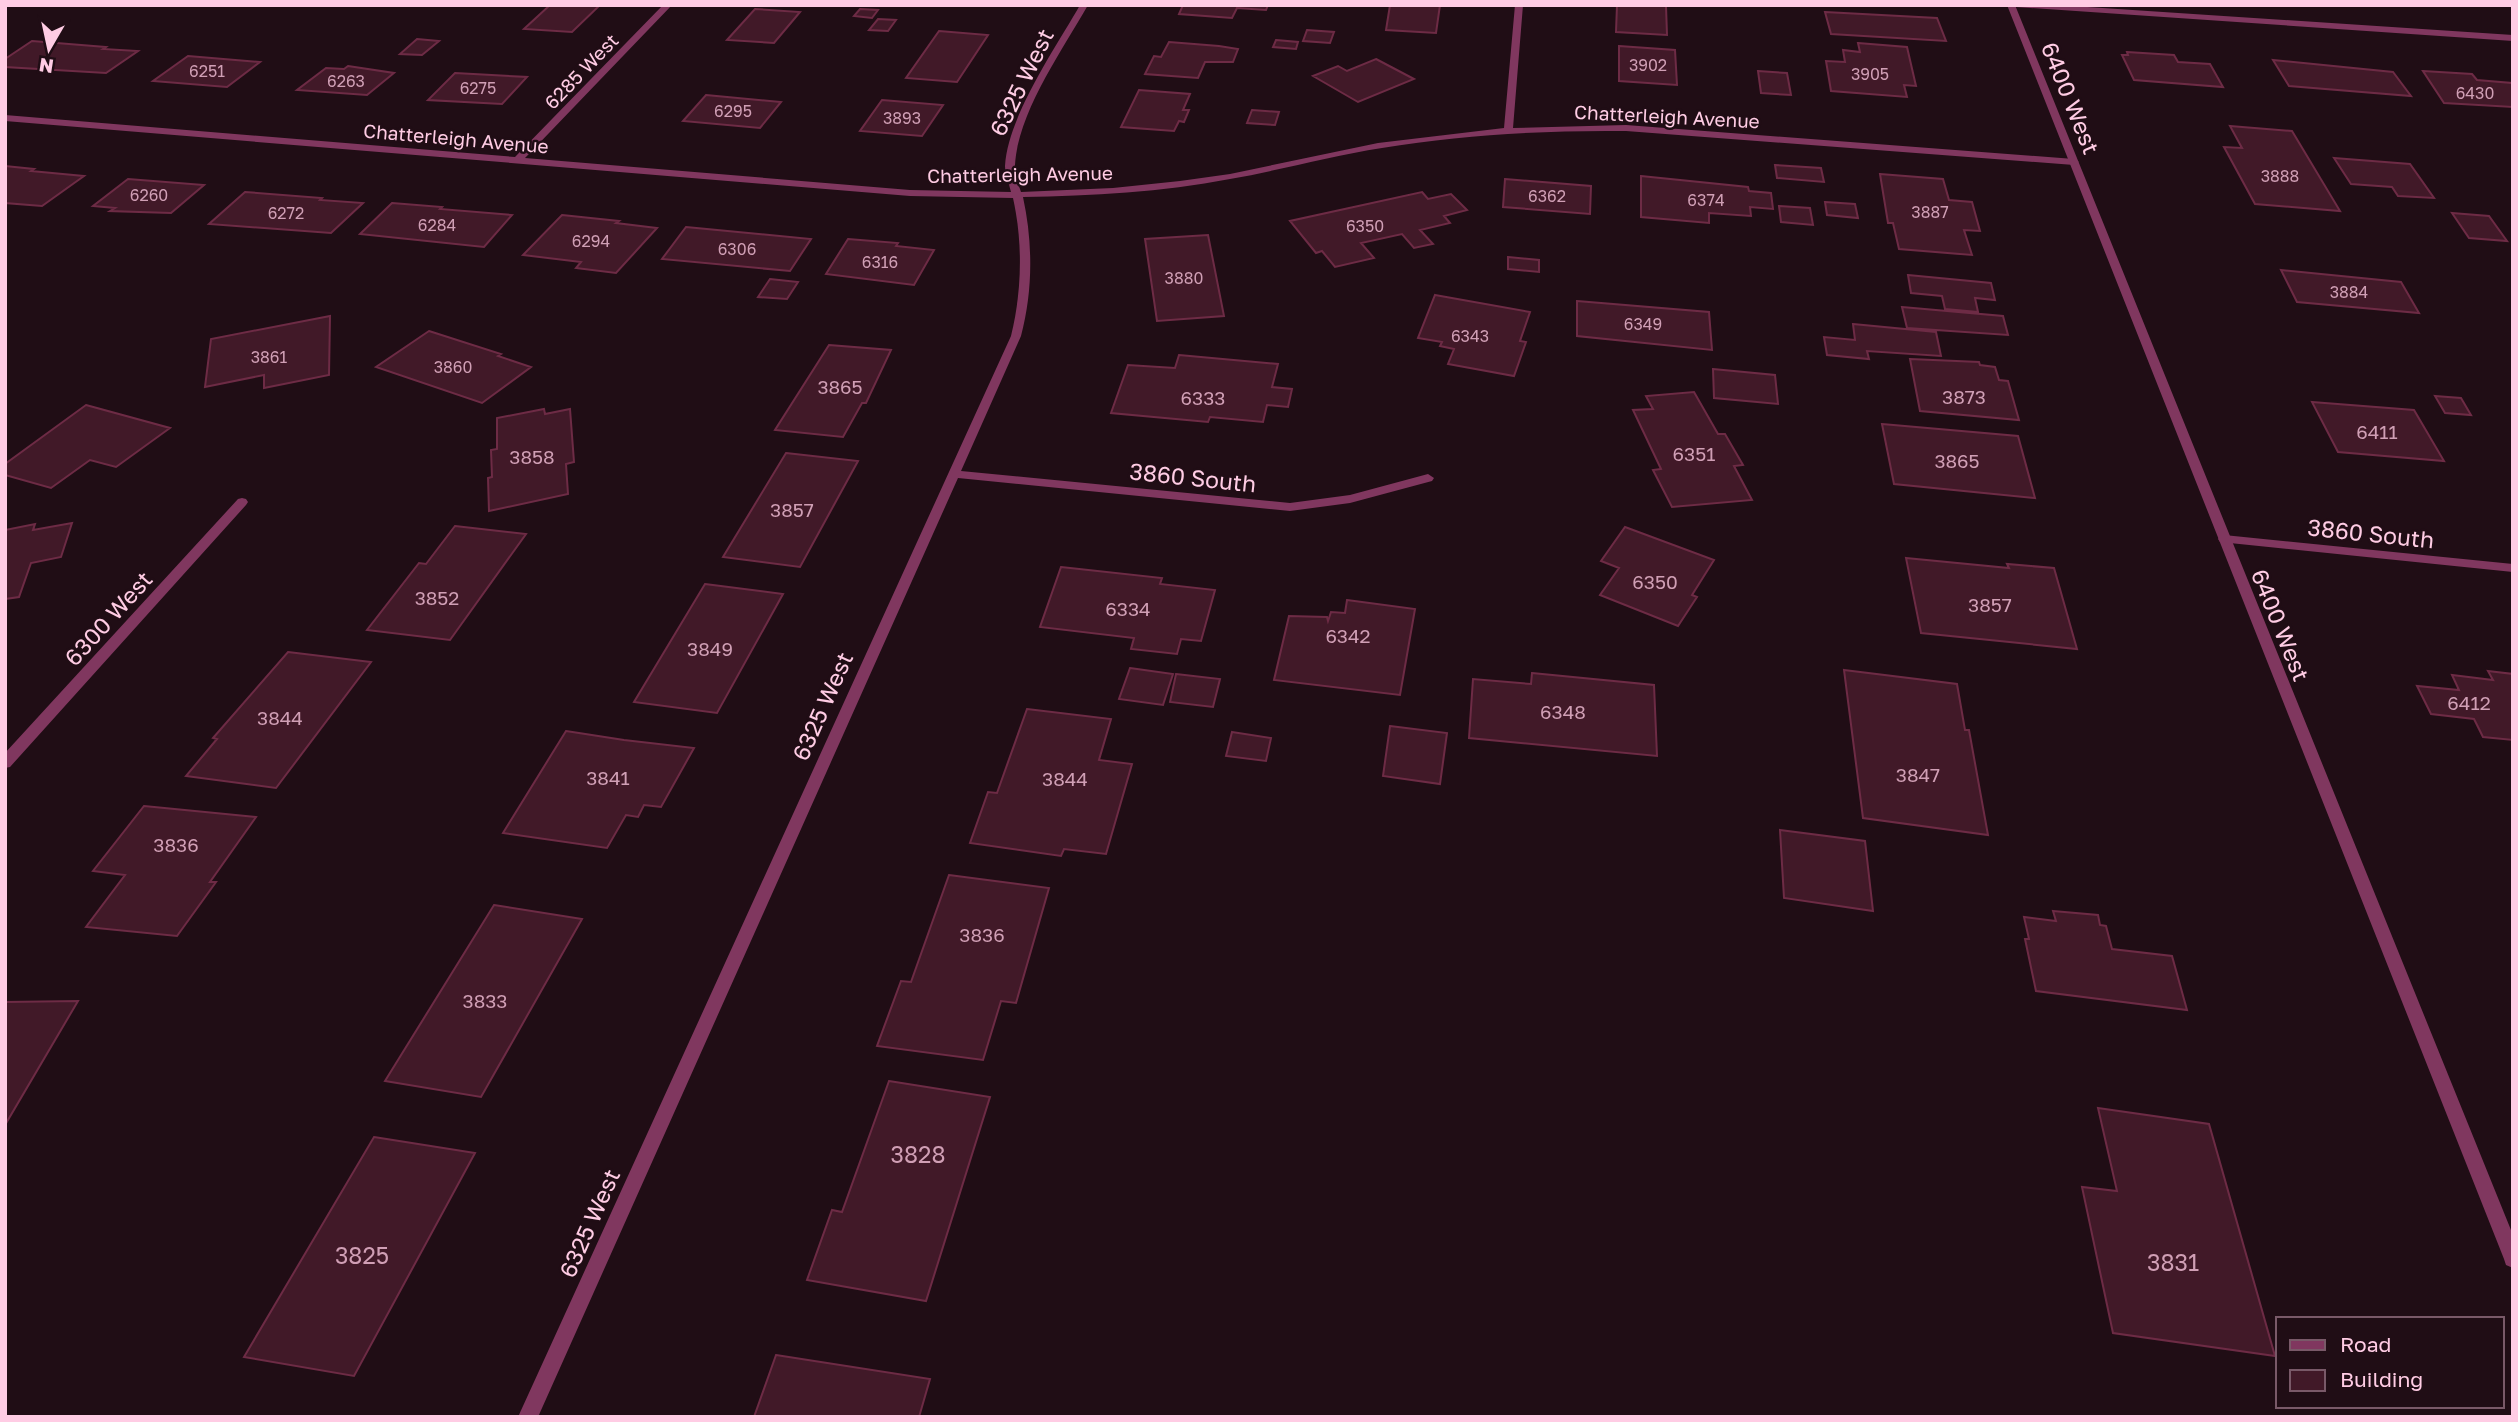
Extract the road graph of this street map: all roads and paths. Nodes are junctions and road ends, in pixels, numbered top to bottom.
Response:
1 (668, 5) edge
2 (1084, 5) edge
3 (1519, 5) edge
4 (2013, 5) edge
5 (2513, 38) edge
6 (5, 118) edge
7 (1508, 132) junction
8 (518, 160) junction
9 (2074, 162) junction
10 (1018, 195) junction
11 (952, 474) junction
12 (1428, 478) dead end
13 (242, 502) dead end
14 (2224, 539) junction
15 (2513, 568) edge
16 (5, 763) edge
17 (2513, 1259) edge
18 (528, 1417) edge

1 - 8 street, 6285 West
2 - 10 street, 6325 West
3 - 7 street
4 - 5 street
4 - 9 street, 6400 West
6 - 8 street, Chatterleigh Avenue
7 - 9 street, Chatterleigh Avenue
7 - 10 street, Chatterleigh Avenue
8 - 10 street, Chatterleigh Avenue
9 - 14 street, 6400 West
10 - 11 street, 6325 West
11 - 12 street, 3860 South
11 - 18 street, 6325 West
13 - 16 street, 6300 West
14 - 15 street, 3860 South
14 - 17 street, 6400 West

